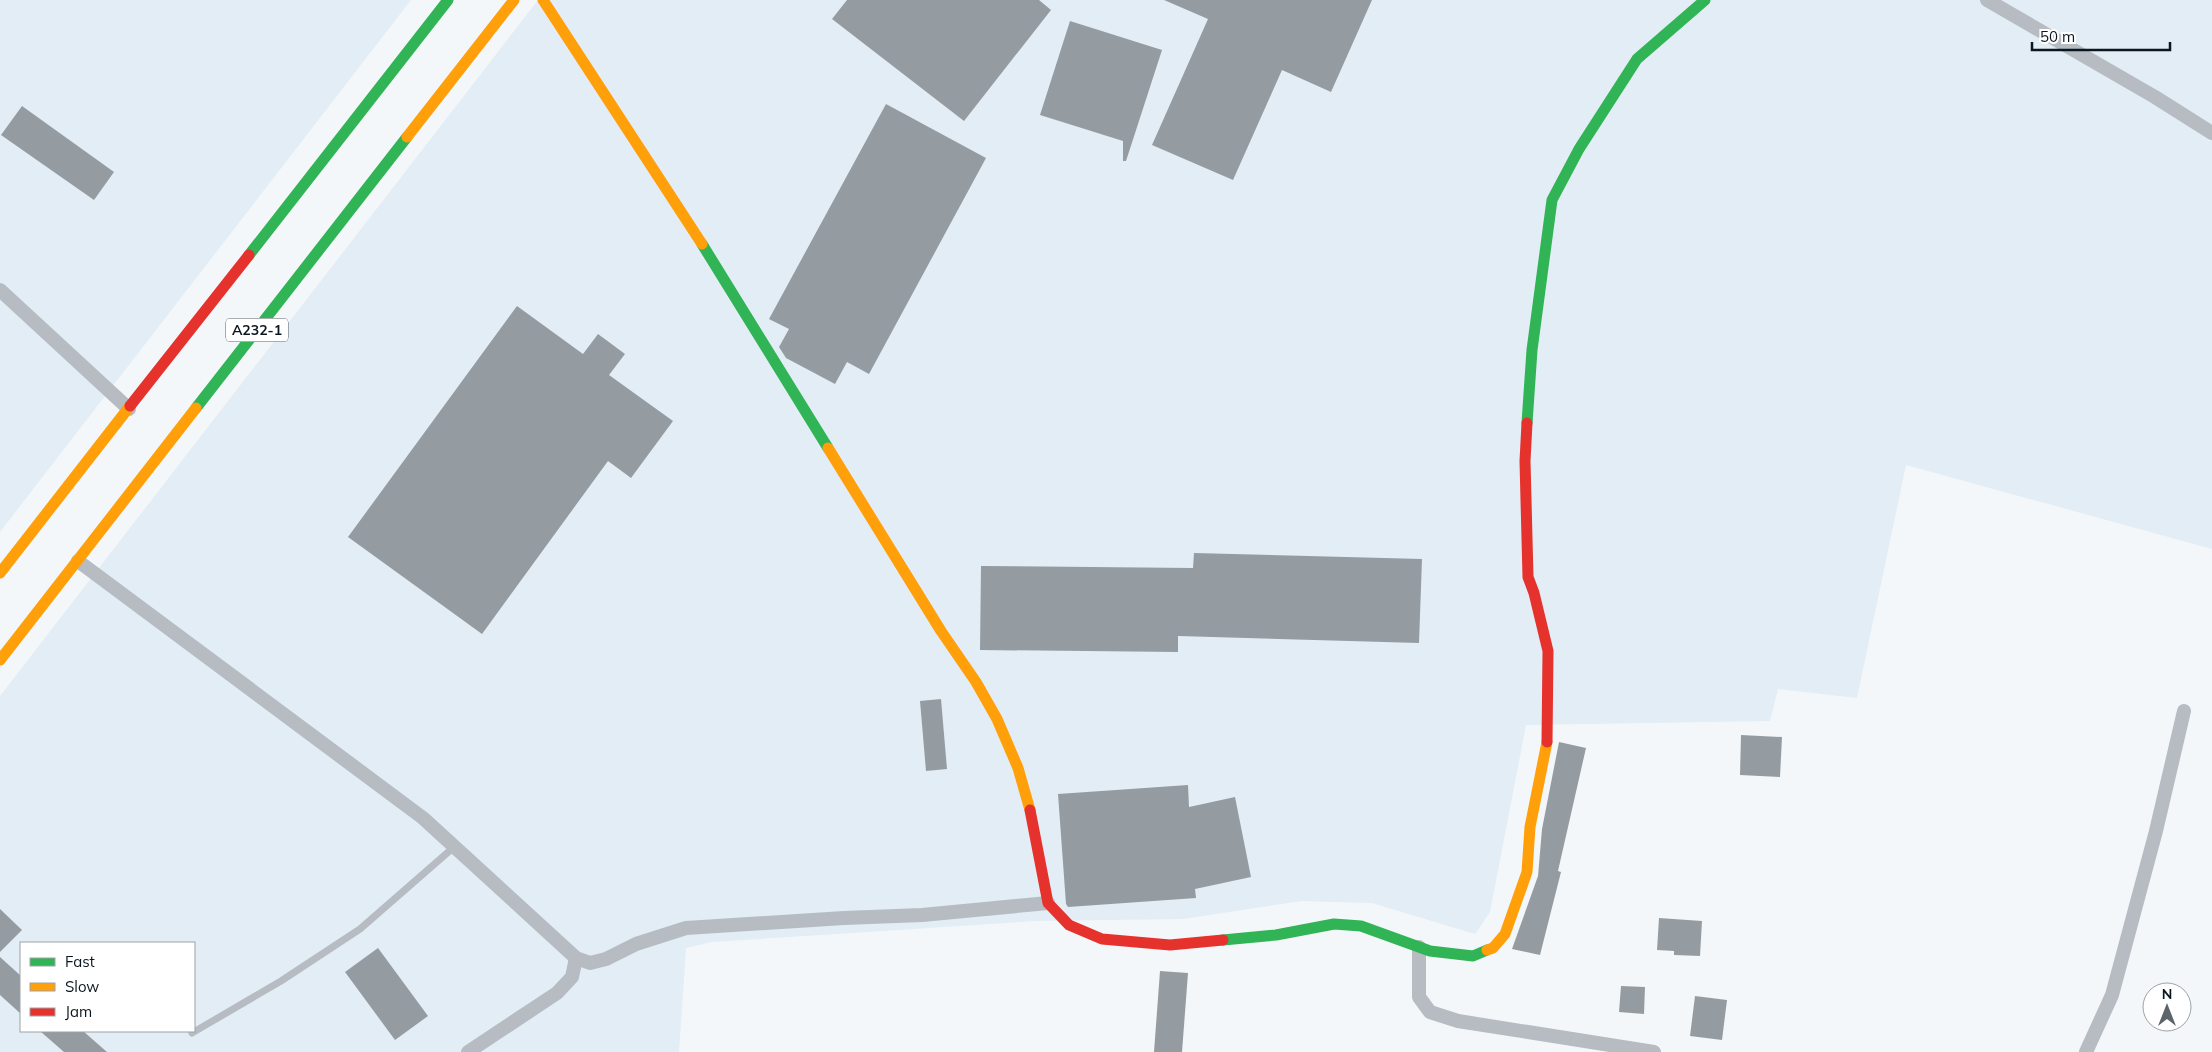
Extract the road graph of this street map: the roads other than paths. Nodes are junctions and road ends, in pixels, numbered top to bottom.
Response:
1 (448, 0) edge
2 (514, 0) edge
3 (543, 0) edge
4 (1705, 0) edge
5 (1988, 0) edge
6 (2212, 133) edge
7 (0, 290) edge
8 (129, 409) junction
9 (78, 560) junction
10 (0, 573) edge
11 (0, 660) edge
12 (2184, 711) dead end
13 (454, 847) junction
14 (1048, 903) junction
15 (1418, 947) junction
16 (576, 958) junction
17 (195, 1031) edge
18 (468, 1052) edge
19 (1654, 1052) edge
20 (2086, 1052) edge

1 - 8 main road, A232-1
2 - 9 main road, A232-1
3 - 14 main road
4 - 15 main road
5 - 6 street
7 - 8 street
8 - 10 main road, A232-1
9 - 11 main road, A232-1
9 - 13 street
12 - 20 street
13 - 16 street
13 - 17 lane
14 - 15 main road
14 - 16 street
15 - 19 street
16 - 18 street

